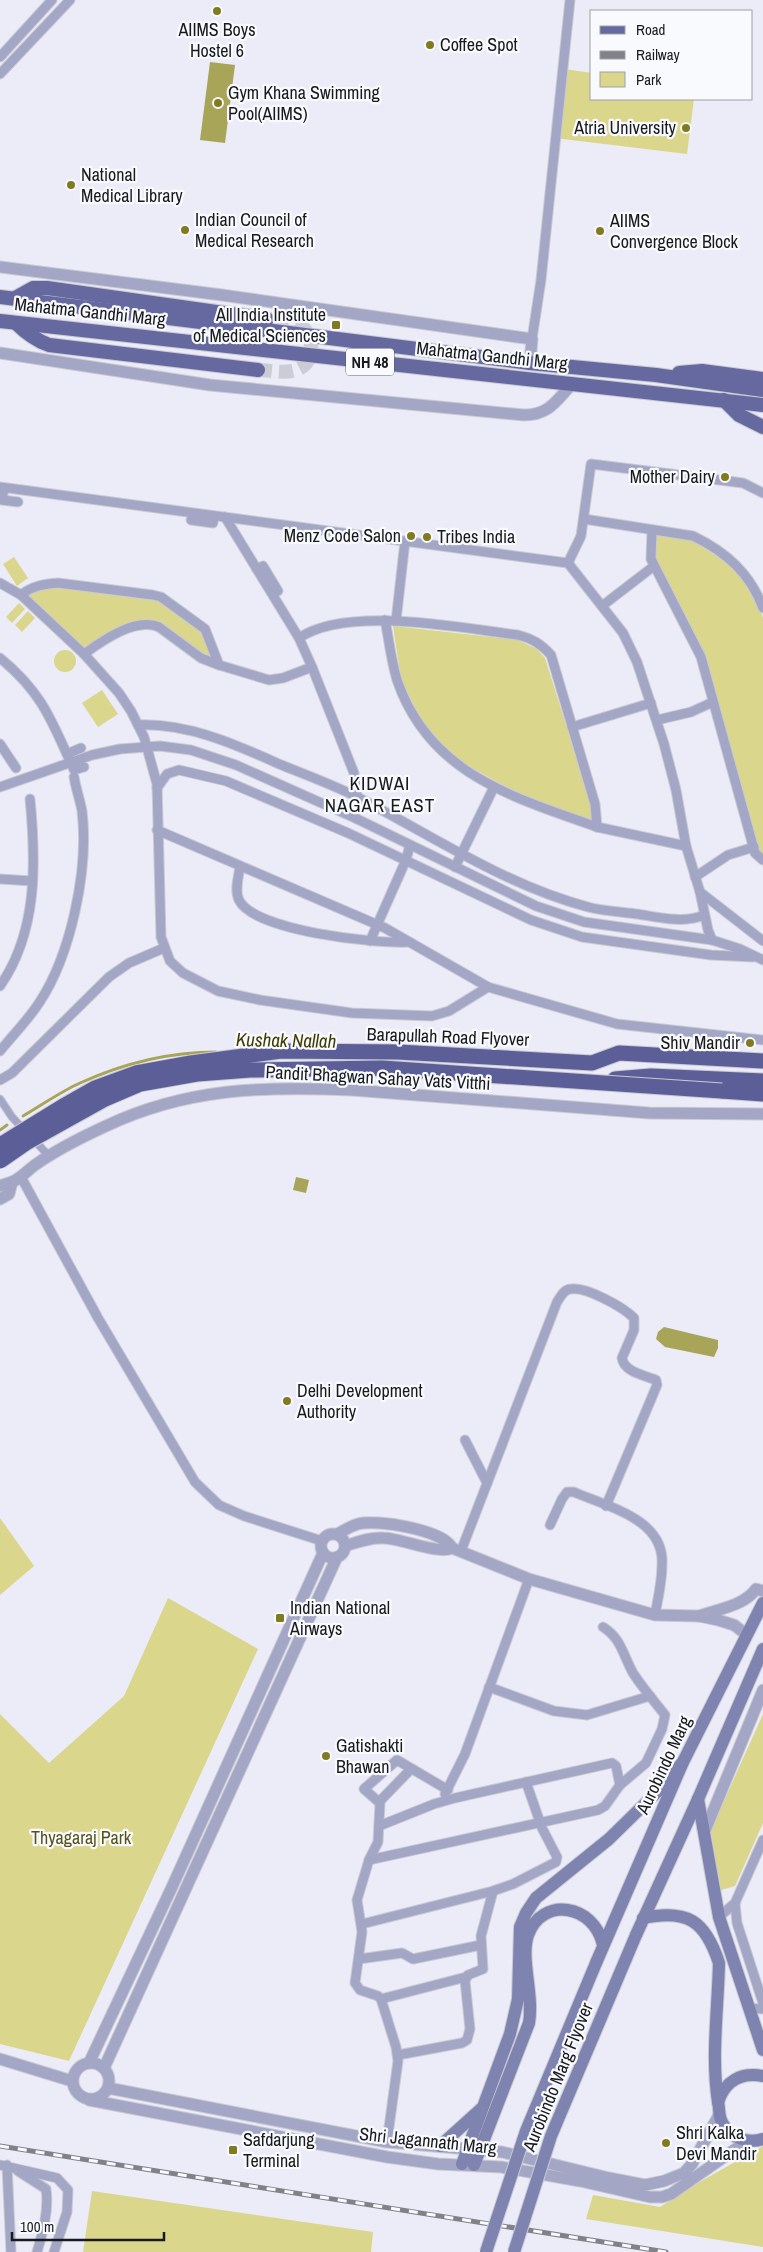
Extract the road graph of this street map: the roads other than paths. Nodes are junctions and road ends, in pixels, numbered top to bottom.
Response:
1 (52, 0) edge
2 (70, 0) edge
3 (570, 0) edge
4 (0, 57) edge
5 (0, 74) edge
6 (0, 267) edge
7 (0, 297) edge
8 (15, 298) junction
9 (267, 319) tunnel mouth
10 (0, 321) edge
11 (16, 323) junction
12 (532, 339) junction
13 (0, 353) edge
14 (530, 363) junction
15 (258, 370) tunnel mouth
16 (656, 375) junction
17 (763, 379) edge
18 (572, 384) junction
19 (763, 390) edge
20 (724, 400) junction
21 (763, 405) edge
22 (763, 428) edge
23 (2, 487) edge
24 (763, 493) edge
25 (18, 502) dead end
26 (214, 516) junction
27 (225, 517) junction
28 (584, 519) junction
29 (191, 520) dead end
30 (652, 530) junction
31 (405, 541) junction
32 (568, 563) junction
33 (654, 566) junction
34 (257, 569) junction
35 (0, 583) edge
36 (278, 591) dead end
37 (21, 596) junction
38 (602, 606) junction
39 (763, 608) edge
40 (385, 620) junction
41 (396, 621) junction
42 (299, 638) junction
43 (84, 654) junction
44 (0, 658) edge
45 (219, 665) junction
46 (312, 667) junction
47 (713, 702) junction
48 (651, 703) junction
49 (656, 720) junction
50 (138, 726) junction
51 (572, 727) junction
52 (0, 744) edge
53 (146, 747) junction
54 (81, 748) dead end
55 (69, 758) junction
56 (84, 767) dead end
57 (16, 768) dead end
58 (74, 778) dead end
59 (0, 787) edge
60 (494, 787) junction
61 (157, 788) junction
62 (357, 797) junction
63 (30, 799) dead end
64 (355, 818) junction
65 (597, 827) junction
66 (157, 830) junction
67 (410, 845) junction
68 (686, 846) junction
69 (754, 847) junction
70 (461, 854) junction
71 (406, 860) junction
72 (763, 860) edge
73 (240, 866) junction
74 (455, 867) junction
75 (695, 877) junction
76 (0, 879) edge
77 (32, 881) junction
78 (700, 892) junction
79 (704, 915) junction
80 (378, 925) junction
81 (712, 940) junction
82 (370, 941) junction
83 (763, 941) edge
84 (409, 942) junction
85 (164, 948) junction
86 (760, 959) edge
87 (0, 986) edge
88 (488, 987) junction
89 (763, 1040) edge
90 (0, 1051) edge
91 (763, 1061) edge
92 (0, 1080) edge
93 (763, 1081) edge
94 (586, 1082) junction
95 (763, 1094) edge
96 (0, 1098) edge
97 (763, 1114) edge
98 (0, 1146) edge
99 (50, 1157) junction
100 (0, 1161) edge
101 (16, 1180) junction
102 (0, 1186) edge
103 (0, 1199) edge
104 (465, 1440) dead end
105 (487, 1483) junction
106 (606, 1506) junction
107 (550, 1525) dead end
108 (337, 1534) junction
109 (322, 1541) junction
110 (345, 1546) junction
111 (456, 1549) junction
112 (323, 1553) junction
113 (337, 1557) junction
114 (529, 1579) junction
115 (759, 1590) edge
116 (763, 1603) edge
117 (655, 1615) junction
118 (699, 1616) junction
119 (603, 1627) dead end
120 (747, 1636) junction
121 (763, 1648) edge
122 (490, 1687) junction
123 (763, 1690) edge
124 (650, 1696) junction
125 (683, 1762) junction
126 (411, 1768) junction
127 (526, 1782) junction
128 (620, 1784) junction
129 (448, 1790) junction
130 (698, 1799) junction
131 (380, 1803) junction
132 (434, 1804) junction
133 (540, 1823) junction
134 (379, 1826) junction
135 (704, 1833) junction
136 (763, 1840) edge
137 (188, 1850) junction
138 (201, 1856) junction
139 (369, 1860) junction
140 (493, 1891) junction
141 (735, 1903) junction
142 (719, 1917) junction
143 (643, 1918) junction
144 (362, 1924) junction
145 (481, 1945) junction
146 (603, 1945) junction
147 (359, 1959) junction
148 (466, 1977) junction
149 (740, 1983) junction
150 (760, 1984) edge
151 (718, 1989) junction
152 (381, 1999) junction
153 (763, 2003) edge
154 (749, 2008) junction
155 (763, 2009) edge
156 (763, 2050) edge
157 (398, 2058) junction
158 (0, 2059) edge
159 (89, 2063) junction
160 (104, 2068) junction
161 (763, 2076) edge
162 (72, 2081) junction
163 (108, 2088) junction
164 (89, 2100) junction
165 (485, 2105) junction
166 (719, 2108) junction
167 (763, 2139) edge
168 (747, 2141) junction
169 (387, 2142) junction
170 (440, 2146) junction
171 (474, 2148) junction
172 (3, 2165) edge
173 (468, 2165) junction
174 (11, 2252) edge
175 (37, 2252) edge
176 (54, 2252) edge
177 (486, 2252) edge
178 (514, 2252) edge

1 - 4 street
2 - 5 street
3 - 12 street
6 - 12 street
7 - 8 main road, Mahatma Gandhi Marg / NH 48
8 - 9 main road
8 - 14 main road, Mahatma Gandhi Marg / NH 48
10 - 11 main road, Mahatma Gandhi Marg / NH 48
11 - 15 main road
11 - 18 main road, Mahatma Gandhi Marg / NH 48
12 - 14 street
13 - 18 street
14 - 16 main road, Mahatma Gandhi Marg
16 - 17 main road
16 - 19 main road
18 - 20 main road, Mahatma Gandhi Marg / NH 48
20 - 21 main road, Mahatma Gandhi Marg
20 - 22 main road
23 - 25 street
23 - 26 street
24 - 28 street
26 - 27 street
26 - 29 street
27 - 31 street
27 - 34 street
28 - 30 street
28 - 32 street
30 - 33 street
30 - 39 street
31 - 32 street
31 - 41 street
32 - 38 street
33 - 38 street
33 - 47 street
34 - 36 street
34 - 42 street
35 - 37 street
37 - 43 street
37 - 45 street
38 - 48 street
40 - 41 street
40 - 42 street
40 - 60 street
41 - 51 street
42 - 46 street
43 - 45 street
43 - 50 street
44 - 55 street
45 - 46 street
46 - 62 street
47 - 49 street
47 - 69 street
48 - 49 street
48 - 51 street
49 - 68 street
50 - 53 street
50 - 62 street
51 - 65 street
52 - 57 street
53 - 55 street
53 - 61 street
53 - 64 street
54 - 55 street
55 - 56 street
55 - 59 street
58 - 90 street
60 - 65 street
60 - 70 street
61 - 66 street
61 - 71 street
62 - 64 street
62 - 70 street
63 - 77 street
64 - 67 street
65 - 68 street
66 - 73 street
66 - 85 street
67 - 71 street
67 - 74 street
68 - 75 street
69 - 72 street
69 - 75 street
70 - 74 street
70 - 79 street
71 - 80 street
71 - 86 street
73 - 80 street
73 - 82 street
74 - 81 street
75 - 78 street
76 - 77 street
77 - 87 street
78 - 79 street
78 - 83 street
79 - 81 street
80 - 82 street
80 - 84 street
81 - 86 street
82 - 84 street
84 - 88 street
85 - 88 street
85 - 92 street
88 - 89 street
91 - 98 highway, Barapullah Road Flyover, bridge
93 - 94 highway, bridge
94 - 95 highway, Barapullah Road Flyover, bridge
94 - 100 highway, Barapullah Road Flyover, bridge
96 - 99 street
97 - 99 street, Pandit Bhagwan Sahay Vats Vitthi
99 - 101 street, Pandit Bhagwan Sahay Vats Vitthi
101 - 102 street
101 - 103 street
101 - 109 street
104 - 105 street
105 - 106 street
105 - 111 street
106 - 107 street
106 - 117 street
108 - 109 street
108 - 110 street
108 - 111 street
109 - 112 street
110 - 111 street
110 - 113 street
111 - 114 street
112 - 113 street
112 - 137 street
113 - 138 street
114 - 117 street
114 - 122 street
115 - 118 street
116 - 120 main road, Aurobindo Marg
117 - 118 street
118 - 120 street
119 - 124 street
120 - 125 main road, Aurobindo Marg
121 - 130 main road
122 - 124 street
122 - 129 street
123 - 135 street
124 - 128 street
125 - 146 main road, Aurobindo Marg
125 - 165 main road
126 - 129 street
126 - 131 street
126 - 131 street
127 - 128 street
127 - 132 street
127 - 133 street
128 - 133 street
129 - 132 street
130 - 135 main road
130 - 143 main road
131 - 134 street
132 - 134 street
133 - 139 street
133 - 140 street
134 - 139 street
135 - 142 main road
136 - 141 street
137 - 138 street
137 - 159 street
138 - 160 street
139 - 144 street
140 - 144 street
140 - 145 street
141 - 142 street
141 - 150 street
142 - 149 main road
143 - 151 main road
143 - 178 main road, Aurobindo Marg Flyover, bridge
144 - 147 street
145 - 147 street
145 - 148 street
146 - 171 main road
146 - 177 main road, Aurobindo Marg Flyover, bridge
147 - 152 street
148 - 152 street
148 - 157 street
149 - 151 main road
149 - 154 main road
150 - 153 street
151 - 166 main road
152 - 157 street
154 - 155 street
154 - 156 main road
157 - 169 street
158 - 162 street
159 - 160 street
159 - 162 street
160 - 163 street
161 - 166 main road
162 - 164 street
163 - 164 street
163 - 169 street, Shri Jagannath Marg
164 - 173 street, Shri Jagannath Marg
165 - 170 main road
165 - 171 main road
166 - 168 main road
166 - 171 street, Shri Jagannath Marg
167 - 168 main road
168 - 173 street, Shri Jagannath Marg
169 - 170 street, Shri Jagannath Marg
170 - 171 street, Shri Jagannath Marg
171 - 173 main road
172 - 174 street
172 - 175 street
172 - 176 street

